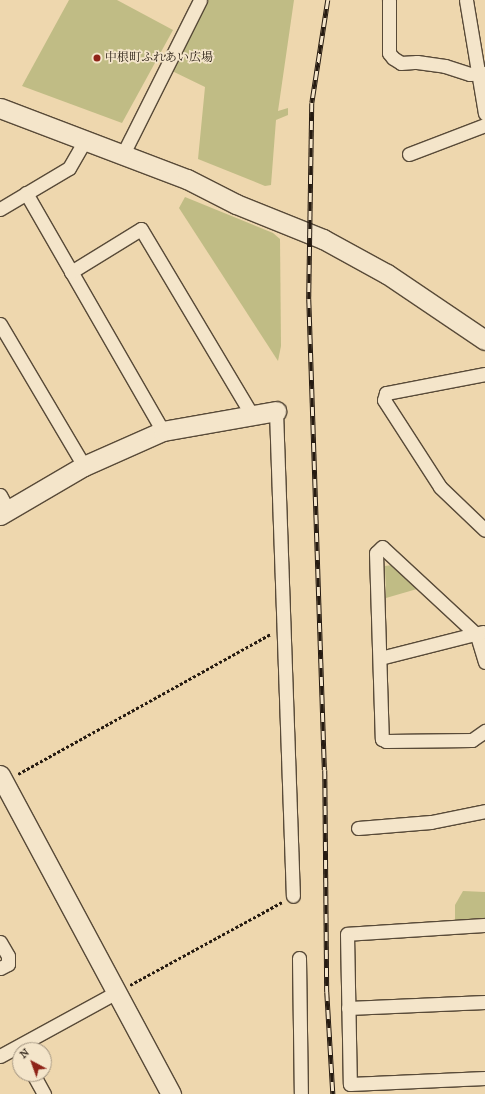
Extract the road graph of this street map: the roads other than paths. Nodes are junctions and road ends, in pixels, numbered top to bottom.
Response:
1 (200, 0) edge
2 (389, 0) edge
3 (466, 0) edge
4 (482, 74) edge
5 (0, 108) edge
6 (485, 114) edge
7 (485, 125) edge
8 (85, 140) junction
9 (123, 154) junction
10 (409, 154) dead end
11 (26, 194) junction
12 (0, 209) edge
13 (71, 272) junction
14 (0, 324) edge
15 (485, 340) edge
16 (485, 374) edge
17 (276, 411) joint
18 (252, 415) junction
19 (163, 432) junction
20 (84, 466) junction
21 (3, 507) edge
22 (485, 530) edge
23 (481, 633) edge
24 (380, 658) junction
25 (485, 662) edge
26 (485, 731) edge
27 (1, 781) edge
28 (485, 811) edge
29 (358, 828) dead end
30 (293, 896) road end
31 (485, 925) edge
32 (0, 942) edge
33 (299, 958) dead end
34 (0, 968) edge
35 (117, 992) junction
36 (485, 1002) edge
37 (348, 1008) junction
38 (31, 1042) edge
39 (12, 1052) edge
40 (0, 1056) edge
41 (485, 1078) edge
42 (37, 1082) edge
43 (380, 1088) edge
44 (168, 1093) edge
45 (44, 1094) edge
46 (301, 1094) edge

1 - 9 street
2 - 4 street
3 - 4 street
4 - 6 street
5 - 8 street
7 - 10 street
8 - 9 street
8 - 11 street
9 - 15 street
11 - 12 street
11 - 13 street
13 - 18 street
13 - 19 street
14 - 20 street
16 - 22 street
17 - 18 street
17 - 30 street
18 - 19 street
19 - 20 street
20 - 21 street
23 - 24 street
23 - 24 street
23 - 25 street
24 - 26 street
27 - 35 street
28 - 29 street
31 - 37 street
32 - 34 street
33 - 46 street
35 - 38 street
35 - 44 street
36 - 37 street
37 - 43 street
39 - 40 street
41 - 43 street
42 - 45 street

